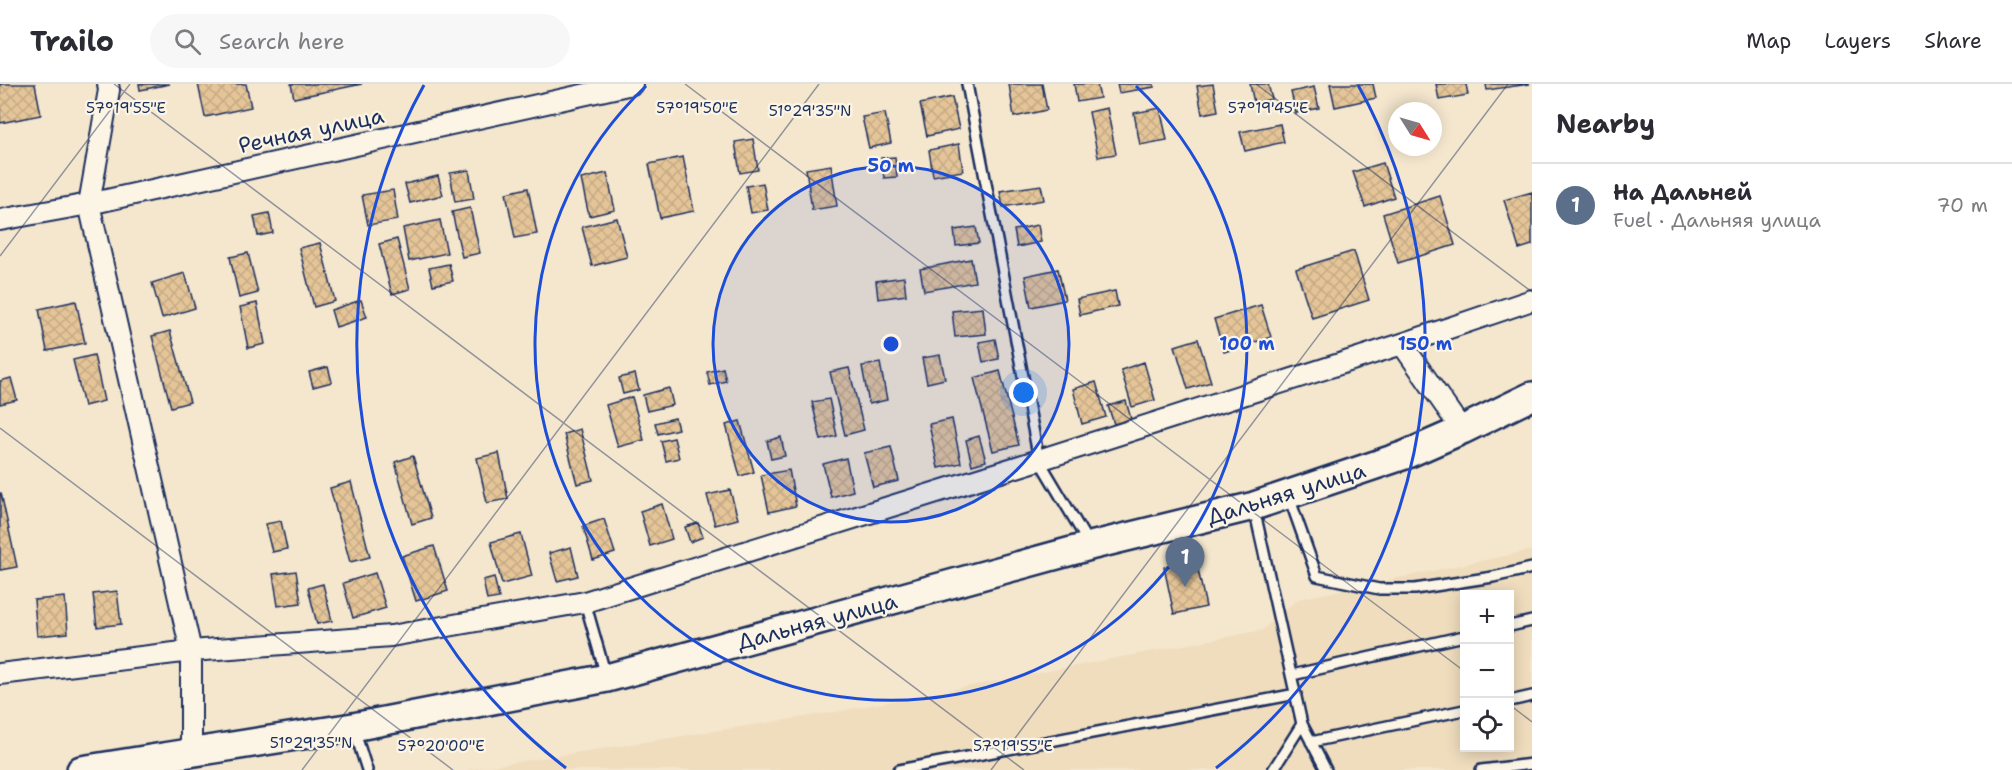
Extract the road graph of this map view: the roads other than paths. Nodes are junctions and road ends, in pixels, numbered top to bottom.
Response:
1 (108, 84) edge
2 (632, 84) edge
3 (967, 84) edge
4 (88, 204) junction
5 (0, 220) edge
6 (1532, 300) edge
7 (1402, 344) junction
8 (1532, 396) edge
9 (1462, 430) junction
10 (1039, 460) junction
11 (1288, 495) junction
12 (1254, 506) junction
13 (1090, 546) junction
14 (1532, 568) edge
15 (585, 602) junction
16 (1532, 621) edge
17 (1514, 625) edge
18 (1460, 637) edge
19 (191, 651) junction
20 (0, 674) edge
21 (1292, 675) junction
22 (607, 678) junction
23 (1296, 694) junction
24 (1532, 696) edge
25 (1514, 700) edge
26 (1460, 711) edge
27 (1302, 724) junction
28 (353, 727) junction
29 (1311, 742) junction
30 (191, 753) junction
31 (1532, 764) edge
32 (81, 770) edge
33 (367, 770) edge
34 (899, 770) edge
35 (1273, 770) edge
36 (1326, 770) edge
37 (1480, 770) edge

1 - 4 street
2 - 4 street, Речная улица
3 - 10 lane
4 - 5 street, Речная улица
4 - 19 street
6 - 7 street
7 - 9 street
7 - 10 street
8 - 9 main road, Дальняя улица
9 - 11 main road, Дальняя улица
10 - 13 lane
10 - 15 street
11 - 12 main road, Дальняя улица
11 - 14 lane
12 - 13 main road, Дальняя улица
12 - 21 lane
13 - 22 main road, Дальняя улица
15 - 19 street
15 - 22 lane
16 - 17 lane
18 - 21 lane
19 - 20 street
19 - 30 street
21 - 23 lane
22 - 28 main road, Дальняя улица
23 - 27 lane
23 - 34 lane
24 - 25 lane
26 - 29 lane
27 - 29 lane
27 - 35 lane
28 - 30 main road, Дальняя улица
28 - 33 lane
29 - 36 lane
30 - 32 main road, Дальняя улица
31 - 37 lane

